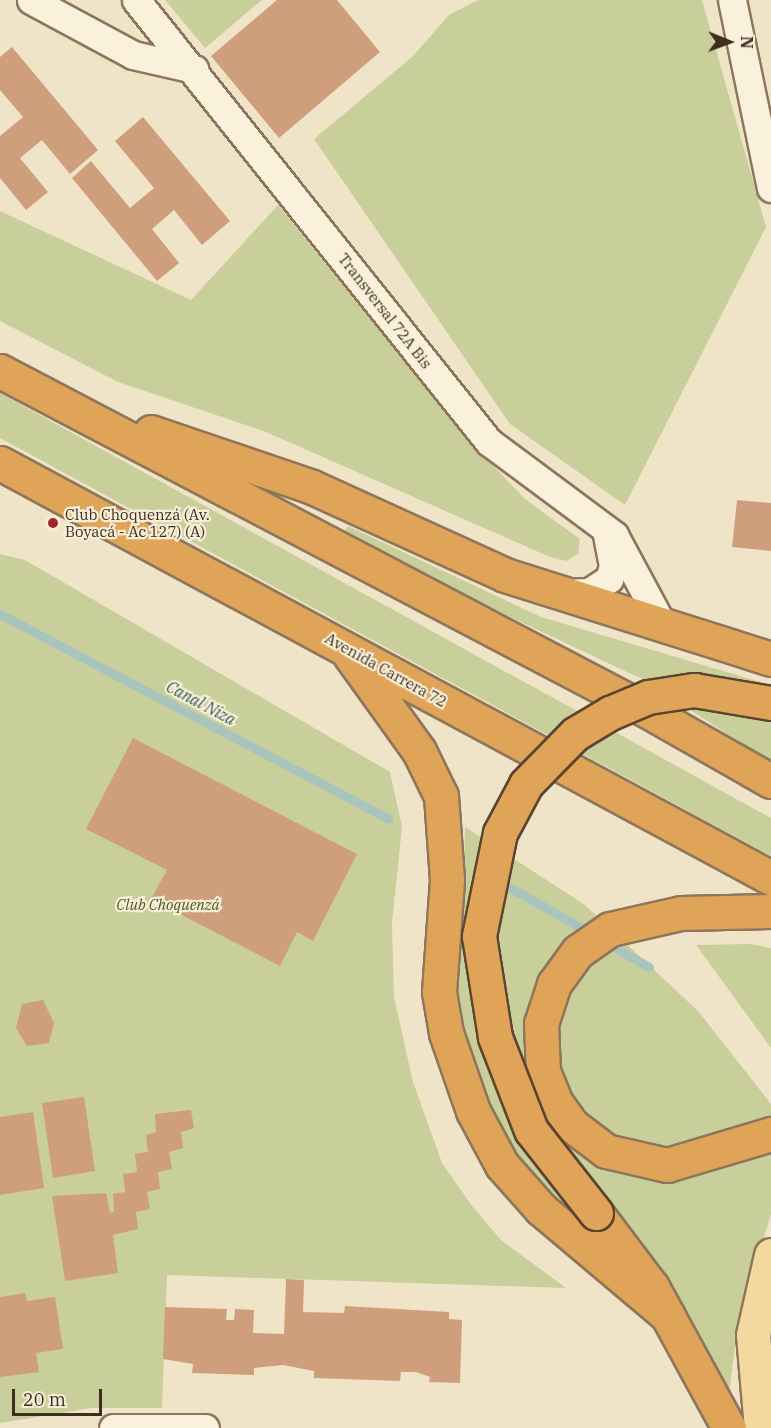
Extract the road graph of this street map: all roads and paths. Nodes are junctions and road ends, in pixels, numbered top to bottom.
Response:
1 (31, 0) edge
2 (136, 0) edge
3 (732, 0) edge
4 (194, 69) junction
5 (771, 188) edge
6 (0, 370) edge
7 (59, 402) junction
8 (0, 463) edge
9 (603, 525) junction
10 (558, 593) junction
11 (662, 624) junction
12 (344, 646) junction
13 (771, 659) edge
14 (771, 703) edge
15 (771, 782) edge
16 (771, 878) edge
17 (771, 911) edge
18 (771, 1134) edge
19 (771, 1255) edge
20 (668, 1316) junction
21 (113, 1428) edge
22 (205, 1428) edge
23 (729, 1428) edge
24 (761, 1428) edge

1 - 4 street
2 - 4 street, Transversal 72A Bis
3 - 5 street
4 - 9 street, Transversal 72A Bis
6 - 7 highway
7 - 10 highway
7 - 15 highway
8 - 12 highway, Avenida Carrera 72
9 - 10 street
9 - 11 street, Transversal 72A Bis
10 - 11 highway
11 - 13 highway
12 - 16 highway, Avenida Carrera 72
12 - 20 highway
14 - 20 highway, bridge
17 - 18 highway
19 - 24 main road
20 - 23 highway
21 - 22 street

